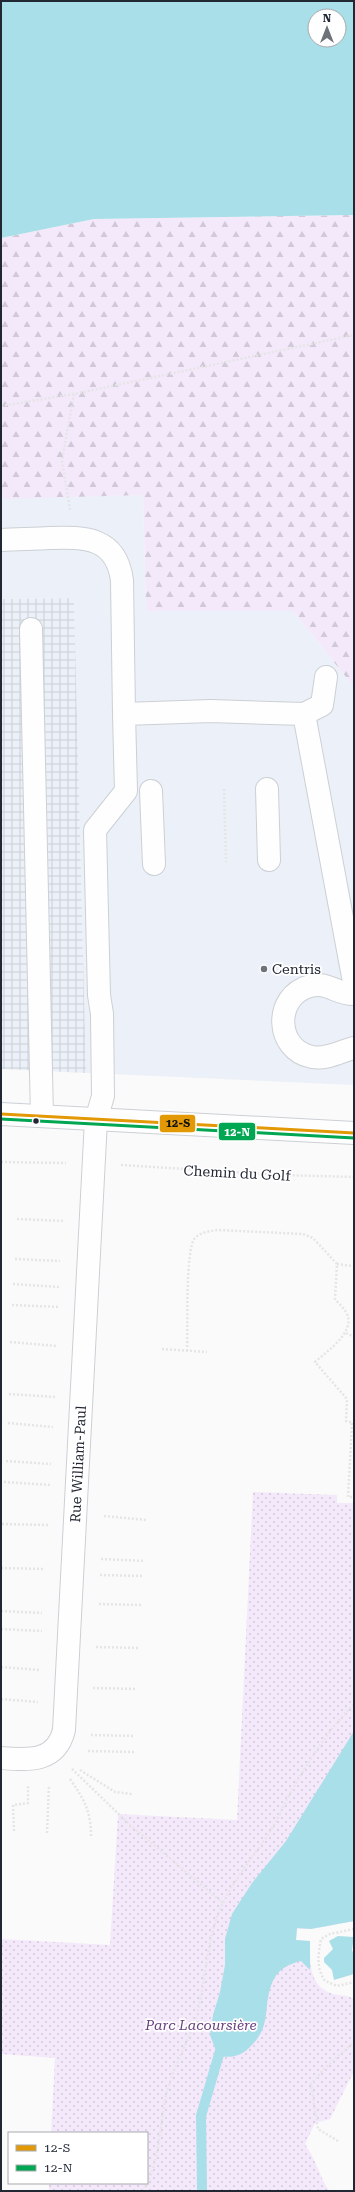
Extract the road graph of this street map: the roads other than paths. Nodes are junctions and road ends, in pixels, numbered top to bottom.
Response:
1 (1, 540) edge
2 (31, 629) dead end
3 (326, 677) dead end
4 (124, 714) junction
5 (304, 714) junction
6 (267, 789) dead end
7 (151, 791) dead end
8 (269, 860) dead end
9 (154, 864) dead end
10 (354, 982) edge
11 (354, 994) edge
12 (354, 1048) edge
13 (1, 1114) edge
14 (42, 1116) junction
15 (96, 1120) junction
16 (354, 1132) edge
17 (1, 1758) edge

1 - 4 street, Rue William-Paul
2 - 14 street
3 - 5 street
4 - 5 street
4 - 15 street, Rue William-Paul
5 - 10 street
6 - 8 street
7 - 9 street
11 - 12 street
13 - 14 street
14 - 15 street
15 - 16 street
15 - 17 street, Rue William-Paul

